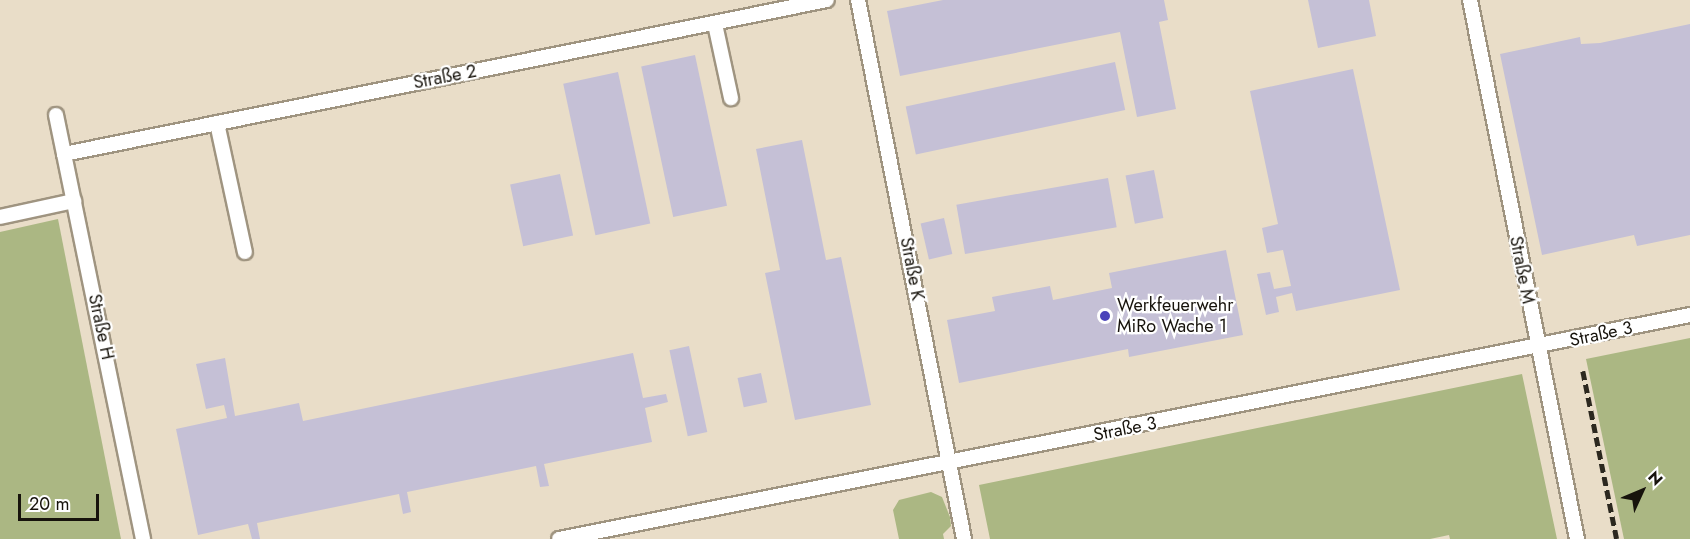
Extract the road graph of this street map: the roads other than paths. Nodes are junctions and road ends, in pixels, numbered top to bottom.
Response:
1 (827, 0) edge
2 (858, 0) edge
3 (1470, 0) edge
4 (715, 24) junction
5 (731, 98) dead end
6 (56, 115) dead end
7 (216, 123) junction
8 (64, 154) junction
9 (74, 201) junction
10 (0, 217) edge
11 (245, 252) dead end
12 (1690, 315) edge
13 (1538, 347) junction
14 (949, 464) junction
15 (143, 539) edge
16 (559, 539) edge
17 (964, 539) edge
18 (1577, 539) edge

1 - 4 lane, Straße 2
2 - 14 lane, Straße K
3 - 13 lane, Straße M
4 - 5 lane
4 - 7 lane, Straße 2
6 - 8 lane, Straße H
7 - 8 lane, Straße 2
7 - 11 lane
8 - 9 lane, Straße H
9 - 10 lane
9 - 15 lane, Straße H
12 - 13 lane, Straße 3
13 - 14 lane, Straße 3
13 - 18 lane, Straße M
14 - 16 lane, Straße 3
14 - 17 lane, Straße K

